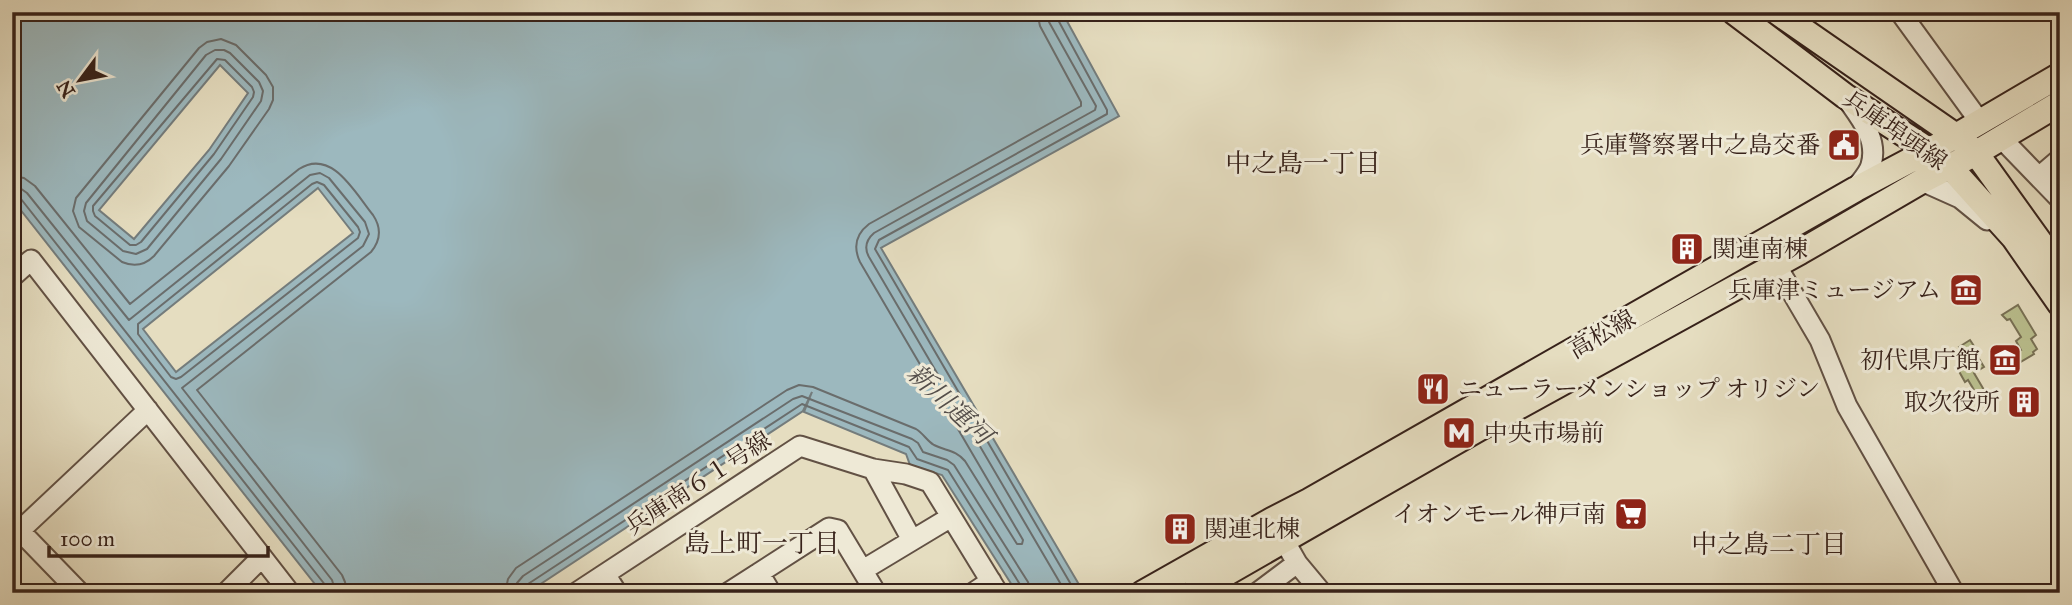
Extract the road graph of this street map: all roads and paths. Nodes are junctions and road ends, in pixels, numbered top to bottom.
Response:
1 (1734, 12) edge
2 (1777, 12) edge
3 (1900, 12) edge
4 (2060, 75) edge
5 (1845, 96) junction
6 (2060, 103) edge
7 (1980, 122) junction
8 (1956, 136) junction
9 (2001, 138) junction
10 (1930, 151) junction
11 (1976, 153) junction
12 (2060, 159) edge
13 (1950, 167) junction
14 (2039, 177) junction
15 (1922, 181) junction
16 (1856, 189) junction
17 (2060, 198) edge
18 (2014, 238) junction
19 (1770, 254) junction
20 (2060, 270) edge
21 (12, 277) edge
22 (2060, 304) edge
23 (148, 410) junction
24 (873, 469) junction
25 (951, 517) junction
26 (1278, 530) junction
27 (16, 534) edge
28 (912, 540) junction
29 (262, 557) junction
30 (1297, 563) junction
31 (863, 570) junction
32 (759, 573) junction
33 (605, 574) junction
34 (995, 587) edge
35 (80, 593) edge
36 (226, 593) edge
37 (290, 593) edge
38 (576, 593) edge
39 (617, 593) edge
40 (728, 593) edge
41 (771, 593) edge
42 (876, 593) edge
43 (973, 593) edge
44 (1143, 593) edge
45 (1192, 593) edge
46 (1256, 593) edge
47 (1322, 593) edge
48 (1954, 593) edge

1 - 5 main road, 兵庫埠頭線
2 - 8 main road, 兵庫埠頭線
3 - 7 street
4 - 7 main road, 高松線
5 - 10 main road, 兵庫埠頭線
5 - 16 street
6 - 9 main road, 高松線
7 - 8 main road, 高松線
8 - 10 main road, 高松線
8 - 11 main road, 兵庫埠頭線
9 - 11 main road, 高松線
9 - 14 street
10 - 13 main road, 兵庫埠頭線
10 - 16 main road, 高松線
11 - 13 main road, 高松線
11 - 20 main road, 兵庫埠頭線
12 - 14 street
13 - 15 main road, 高松線
13 - 18 main road, 兵庫埠頭線
14 - 17 street
15 - 18 street
15 - 19 main road, 高松線
16 - 19 main road, 高松線
18 - 22 main road, 兵庫埠頭線
19 - 26 main road, 高松線
19 - 48 street
21 - 23 street
23 - 27 street
23 - 29 street
24 - 25 street, 兵庫南６１号線
24 - 28 street
24 - 33 street, 兵庫南６１号線
25 - 28 street
25 - 34 street, 兵庫南６１号線
26 - 30 street
26 - 44 main road, 高松線
26 - 45 main road, 高松線
27 - 35 street
28 - 31 street
29 - 36 street
29 - 37 street
30 - 46 street
30 - 47 street
31 - 32 street
31 - 42 street
32 - 40 street
32 - 41 street
33 - 38 street, 兵庫南６１号線
33 - 39 street
34 - 43 street

